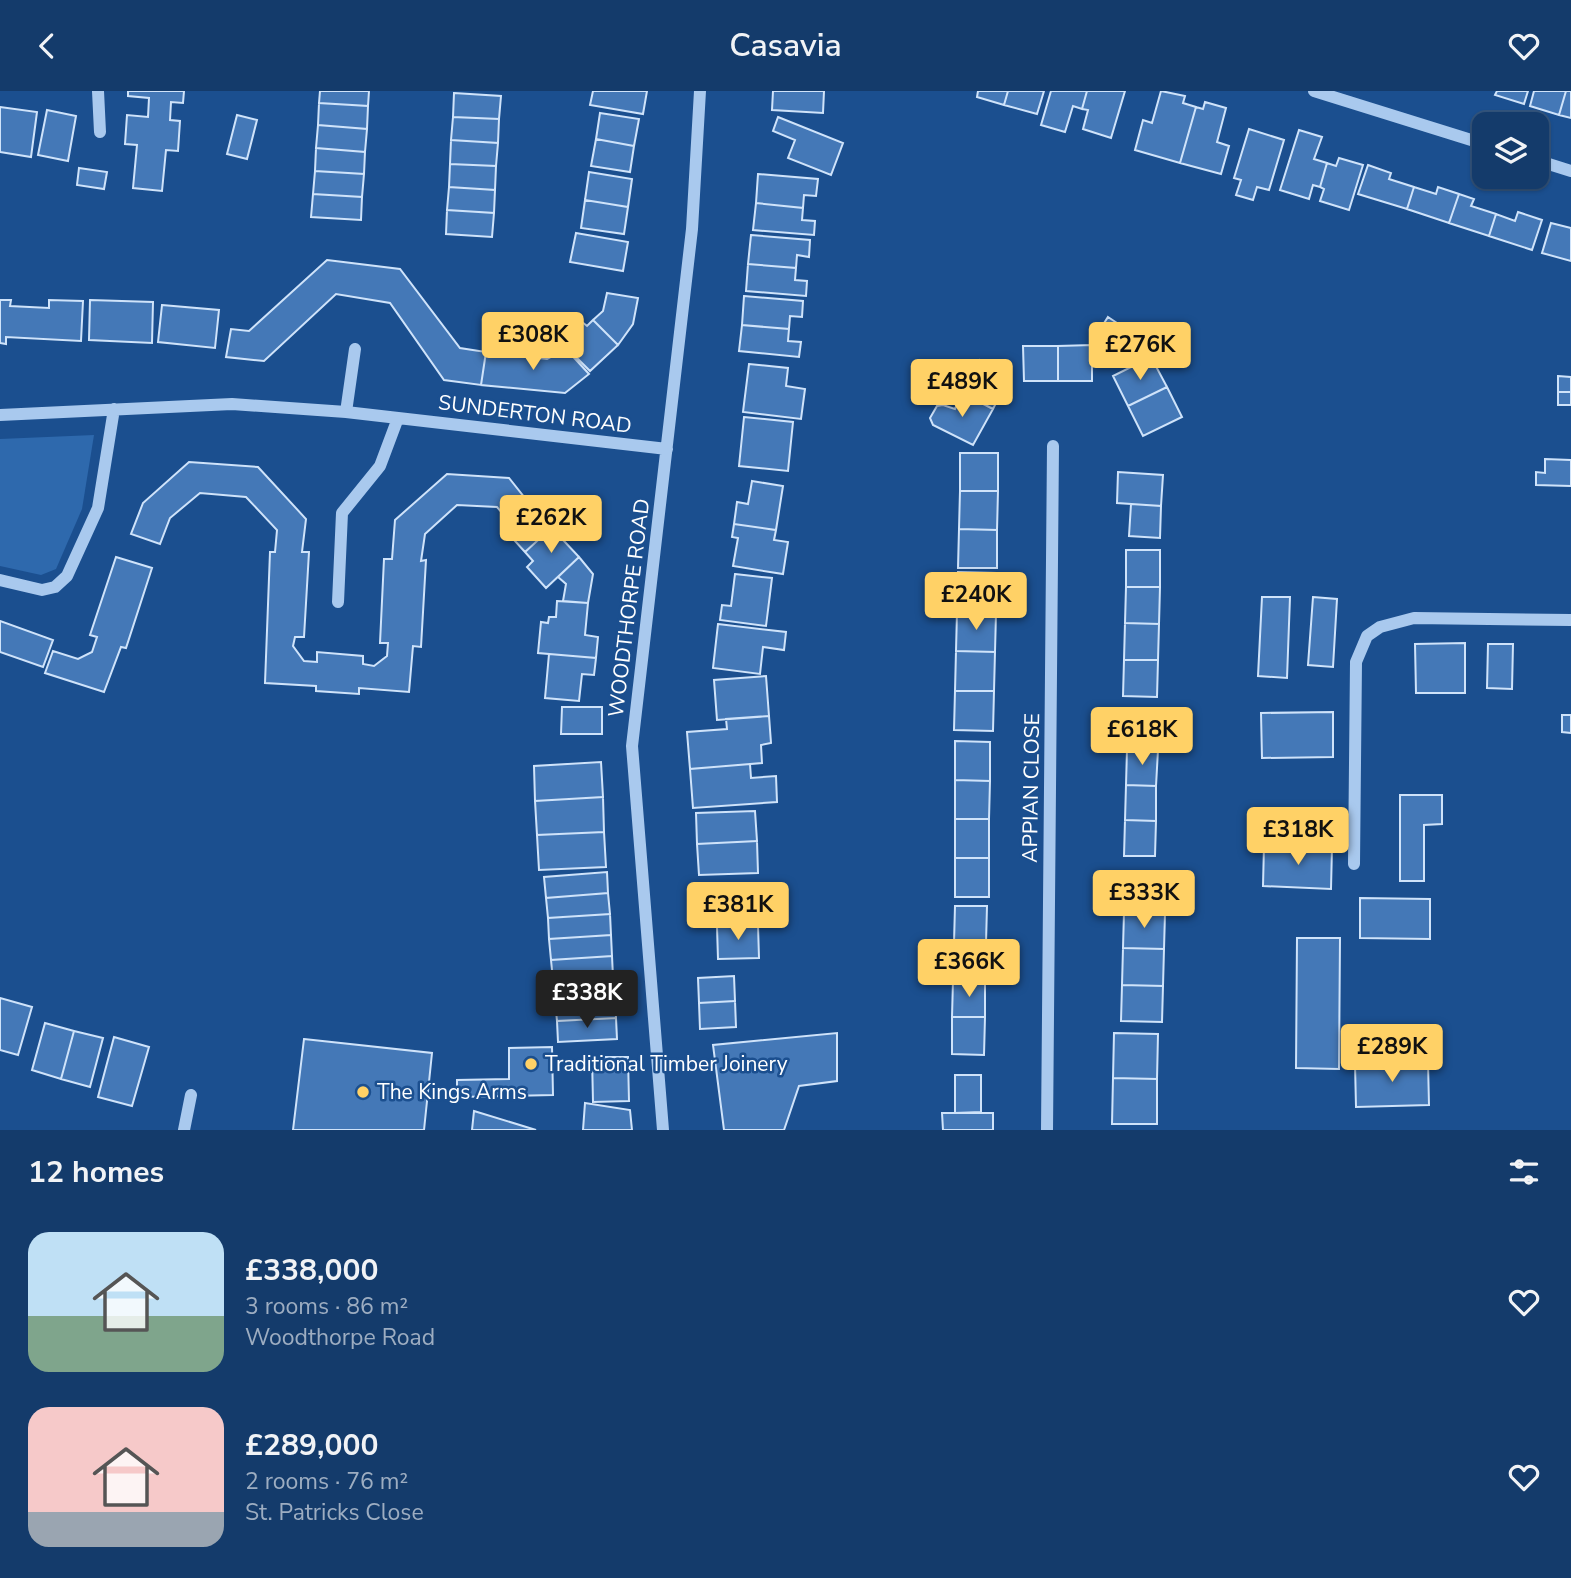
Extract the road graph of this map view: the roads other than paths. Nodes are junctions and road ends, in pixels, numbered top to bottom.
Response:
1 (98, 91) edge
2 (700, 91) edge
3 (1314, 91) edge
4 (100, 132) dead end
5 (1472, 140) edge
6 (1549, 164) edge
7 (1571, 171) edge
8 (355, 349) dead end
9 (114, 409) junction
10 (346, 412) junction
11 (0, 415) edge
12 (398, 418) junction
13 (1053, 446) dead end
14 (667, 449) junction
15 (0, 580) edge
16 (338, 602) dead end
17 (1571, 620) edge
18 (1354, 864) dead end
19 (191, 1095) dead end
20 (184, 1130) edge
21 (663, 1130) edge
22 (1047, 1130) edge

1 - 4 street
2 - 14 street, WOODTHORPE ROAD
3 - 5 street
6 - 7 street
8 - 10 street
9 - 10 street, SUNDERTON ROAD
9 - 11 street, SUNDERTON ROAD
9 - 15 street
10 - 12 street, SUNDERTON ROAD
12 - 14 street, SUNDERTON ROAD
12 - 16 street
13 - 22 street, APPIAN CLOSE
14 - 21 street, WOODTHORPE ROAD
17 - 18 street
19 - 20 street

